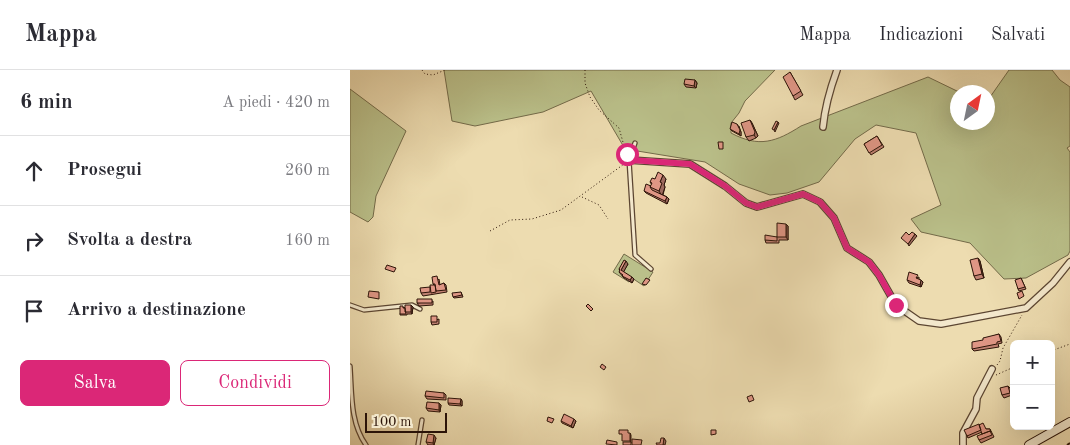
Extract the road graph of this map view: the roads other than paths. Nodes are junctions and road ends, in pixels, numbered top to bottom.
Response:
1 (837, 70) edge
2 (823, 127) dead end
3 (635, 143) dead end
4 (630, 160) junction
5 (1070, 262) edge
6 (650, 269) dead end
7 (350, 305) edge
8 (420, 309) dead end
9 (350, 366) edge
10 (992, 370) road end
11 (422, 420) dead end
12 (1070, 422) edge
13 (366, 445) edge
14 (418, 445) edge
15 (963, 445) edge
16 (1029, 445) edge

1 - 2 street
3 - 4 lane
4 - 5 street
4 - 6 lane
7 - 8 lane
9 - 13 lane
10 - 15 street
11 - 14 lane
12 - 16 main road

